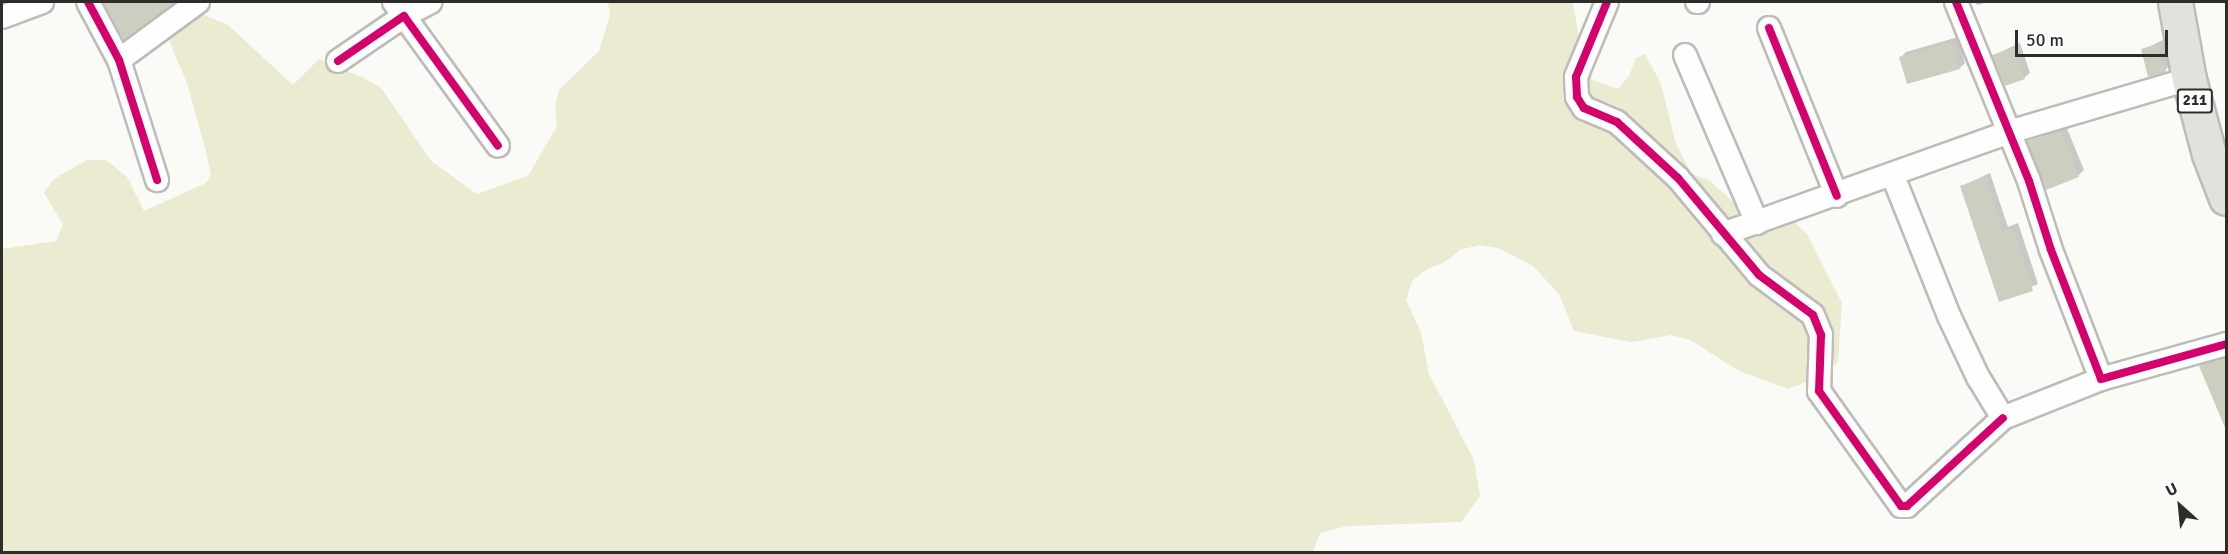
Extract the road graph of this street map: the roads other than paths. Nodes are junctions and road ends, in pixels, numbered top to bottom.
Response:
1 (42, 2) edge
2 (88, 2) edge
3 (198, 2) edge
4 (430, 2) edge
5 (1607, 2) edge
6 (1956, 2) edge
7 (2175, 2) edge
8 (399, 9) edge
9 (2, 17) edge
10 (1769, 28) dead end
11 (1685, 55) dead end
12 (119, 60) junction
13 (338, 61) dead end
14 (2189, 79) junction
15 (2009, 132) junction
16 (498, 146) dead end
17 (1893, 176) junction
18 (157, 180) dead end
19 (1837, 196) junction
20 (2226, 198) edge
21 (1757, 223) junction
22 (1723, 234) junction
23 (2226, 344) edge
24 (2101, 379) junction
25 (2003, 417) junction

1 - 9 street
2 - 12 street
3 - 12 street
4 - 8 street
5 - 22 street
6 - 15 street
7 - 14 main road, 211
8 - 13 street
8 - 16 street
10 - 19 street
11 - 21 street
12 - 18 street
14 - 15 street
14 - 20 main road, 211
15 - 17 street
15 - 24 street
17 - 19 street
17 - 25 street
19 - 21 street
21 - 22 street
22 - 25 street
23 - 24 street
24 - 25 street

